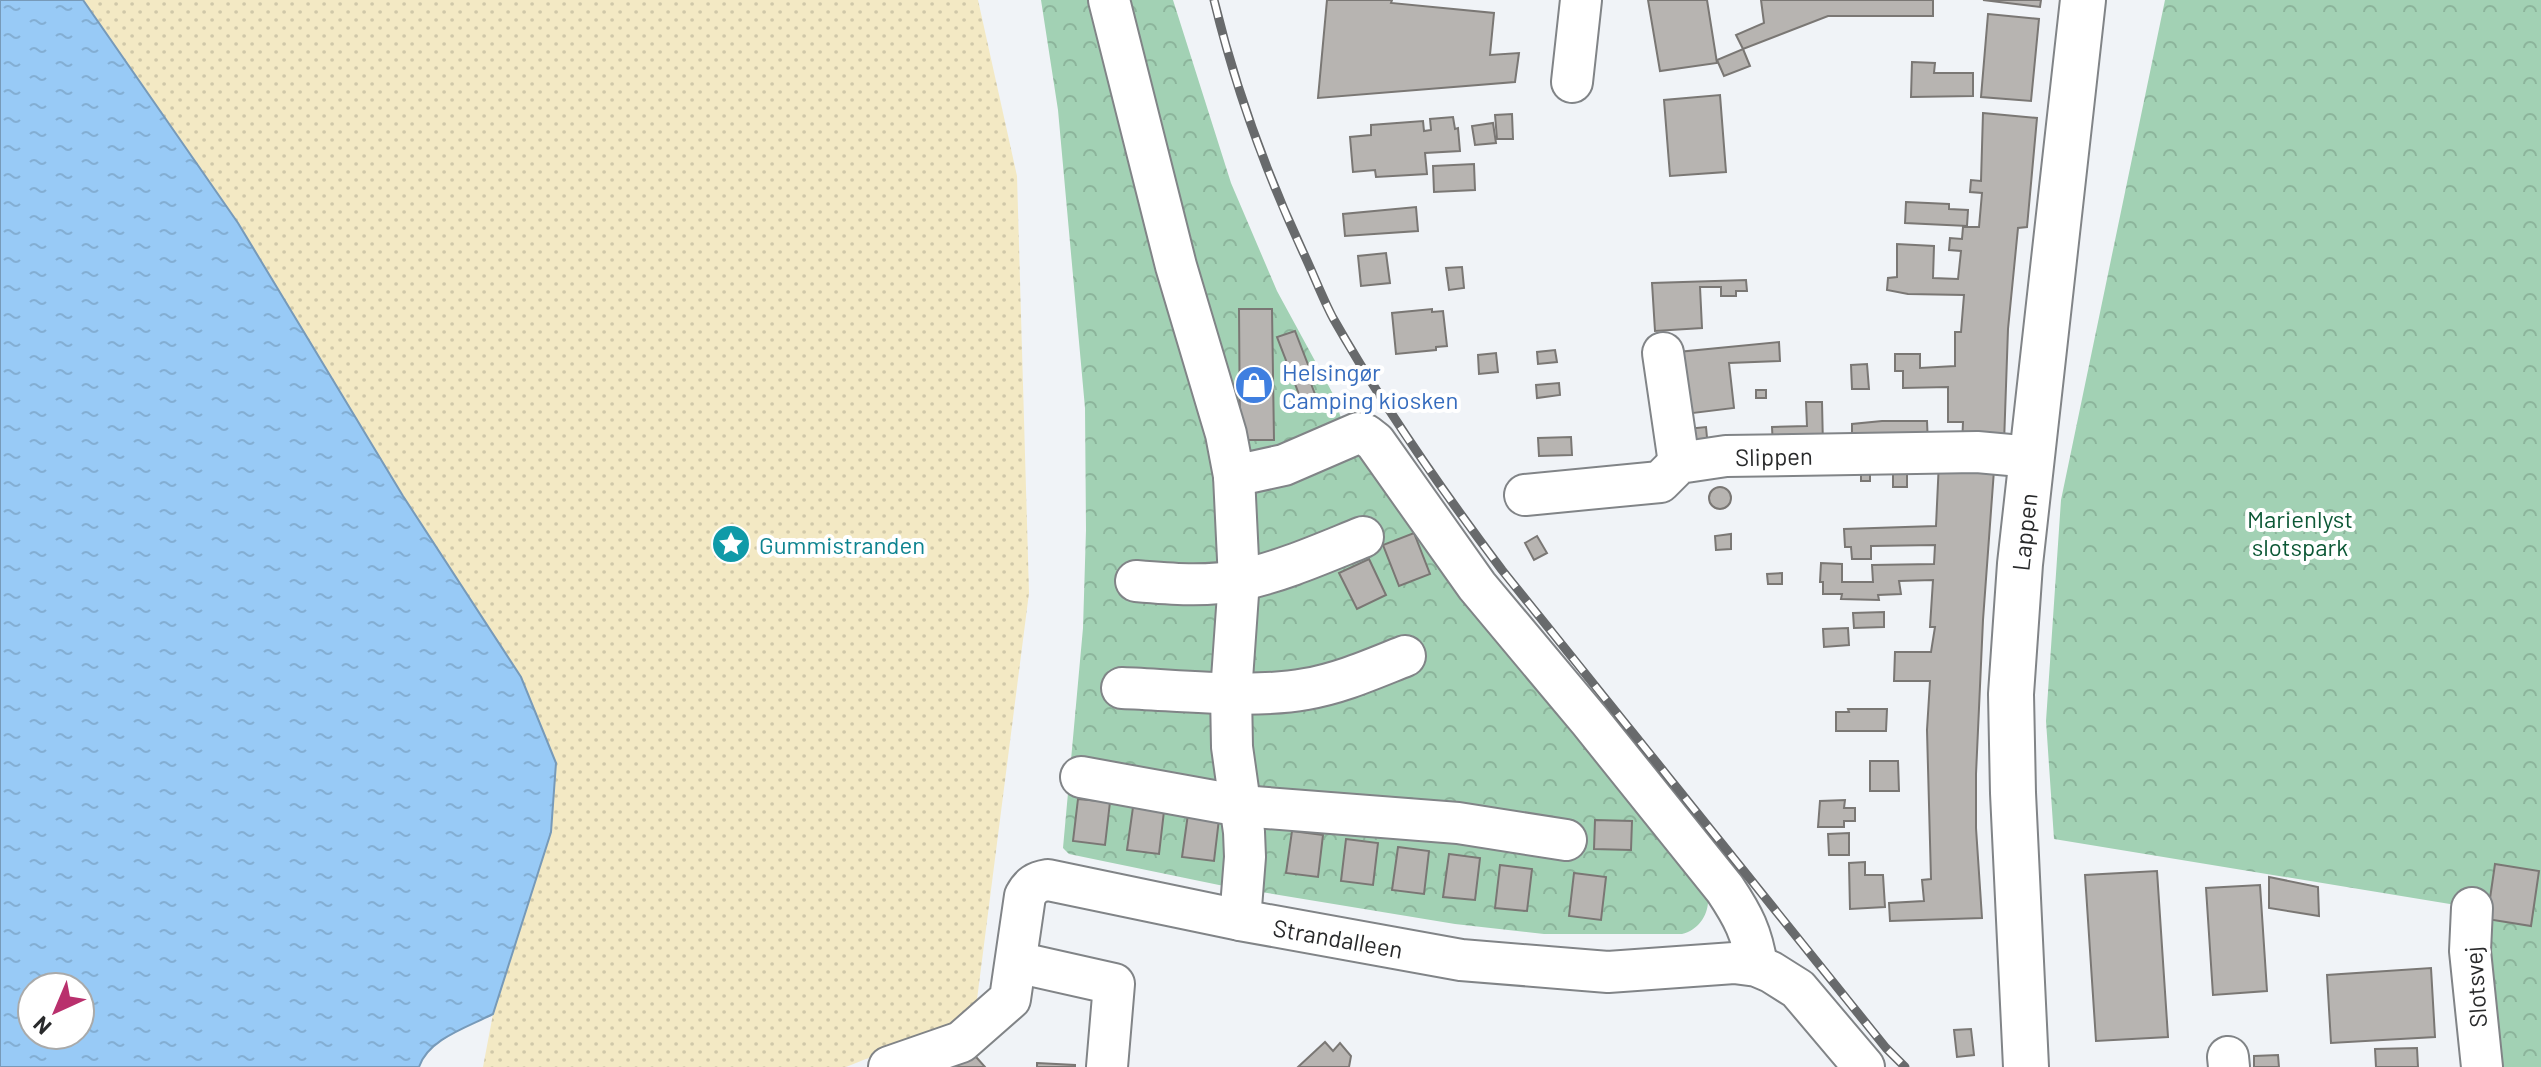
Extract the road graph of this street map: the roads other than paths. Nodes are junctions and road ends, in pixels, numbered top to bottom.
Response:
1 (1109, 0) edge
2 (1581, 0) edge
3 (2083, 0) edge
4 (1572, 82) dead end
5 (1663, 353) dead end
6 (2032, 457) junction
7 (1679, 463) junction
8 (1234, 476) junction
9 (1525, 495) dead end
10 (1363, 537) dead end
11 (1239, 580) junction
12 (1136, 581) dead end
13 (1405, 656) dead end
14 (1122, 688) dead end
15 (1231, 693) junction
16 (1081, 777) dead end
17 (1241, 806) junction
18 (1566, 840) dead end
19 (2472, 908) dead end
20 (1240, 920) junction
21 (1016, 962) junction
22 (1757, 966) junction
23 (889, 1067) edge
24 (1107, 1067) edge
25 (1864, 1067) edge
26 (2026, 1067) edge
27 (2482, 1067) edge

1 - 8 street
2 - 4 street
3 - 6 main road, Lappen
5 - 7 street
6 - 7 street, Slippen
6 - 26 main road, Lappen
7 - 9 street, Slippen
8 - 11 street
8 - 22 street
10 - 11 street
11 - 12 street
11 - 15 street
13 - 15 street
14 - 15 street
15 - 17 street
16 - 17 street
17 - 18 street
17 - 20 street
19 - 27 street, Slotsvej
20 - 21 street, Strandalleen
20 - 22 street, Strandalleen
21 - 23 street, Strandalleen
21 - 24 street
22 - 25 street, Strandalleen

